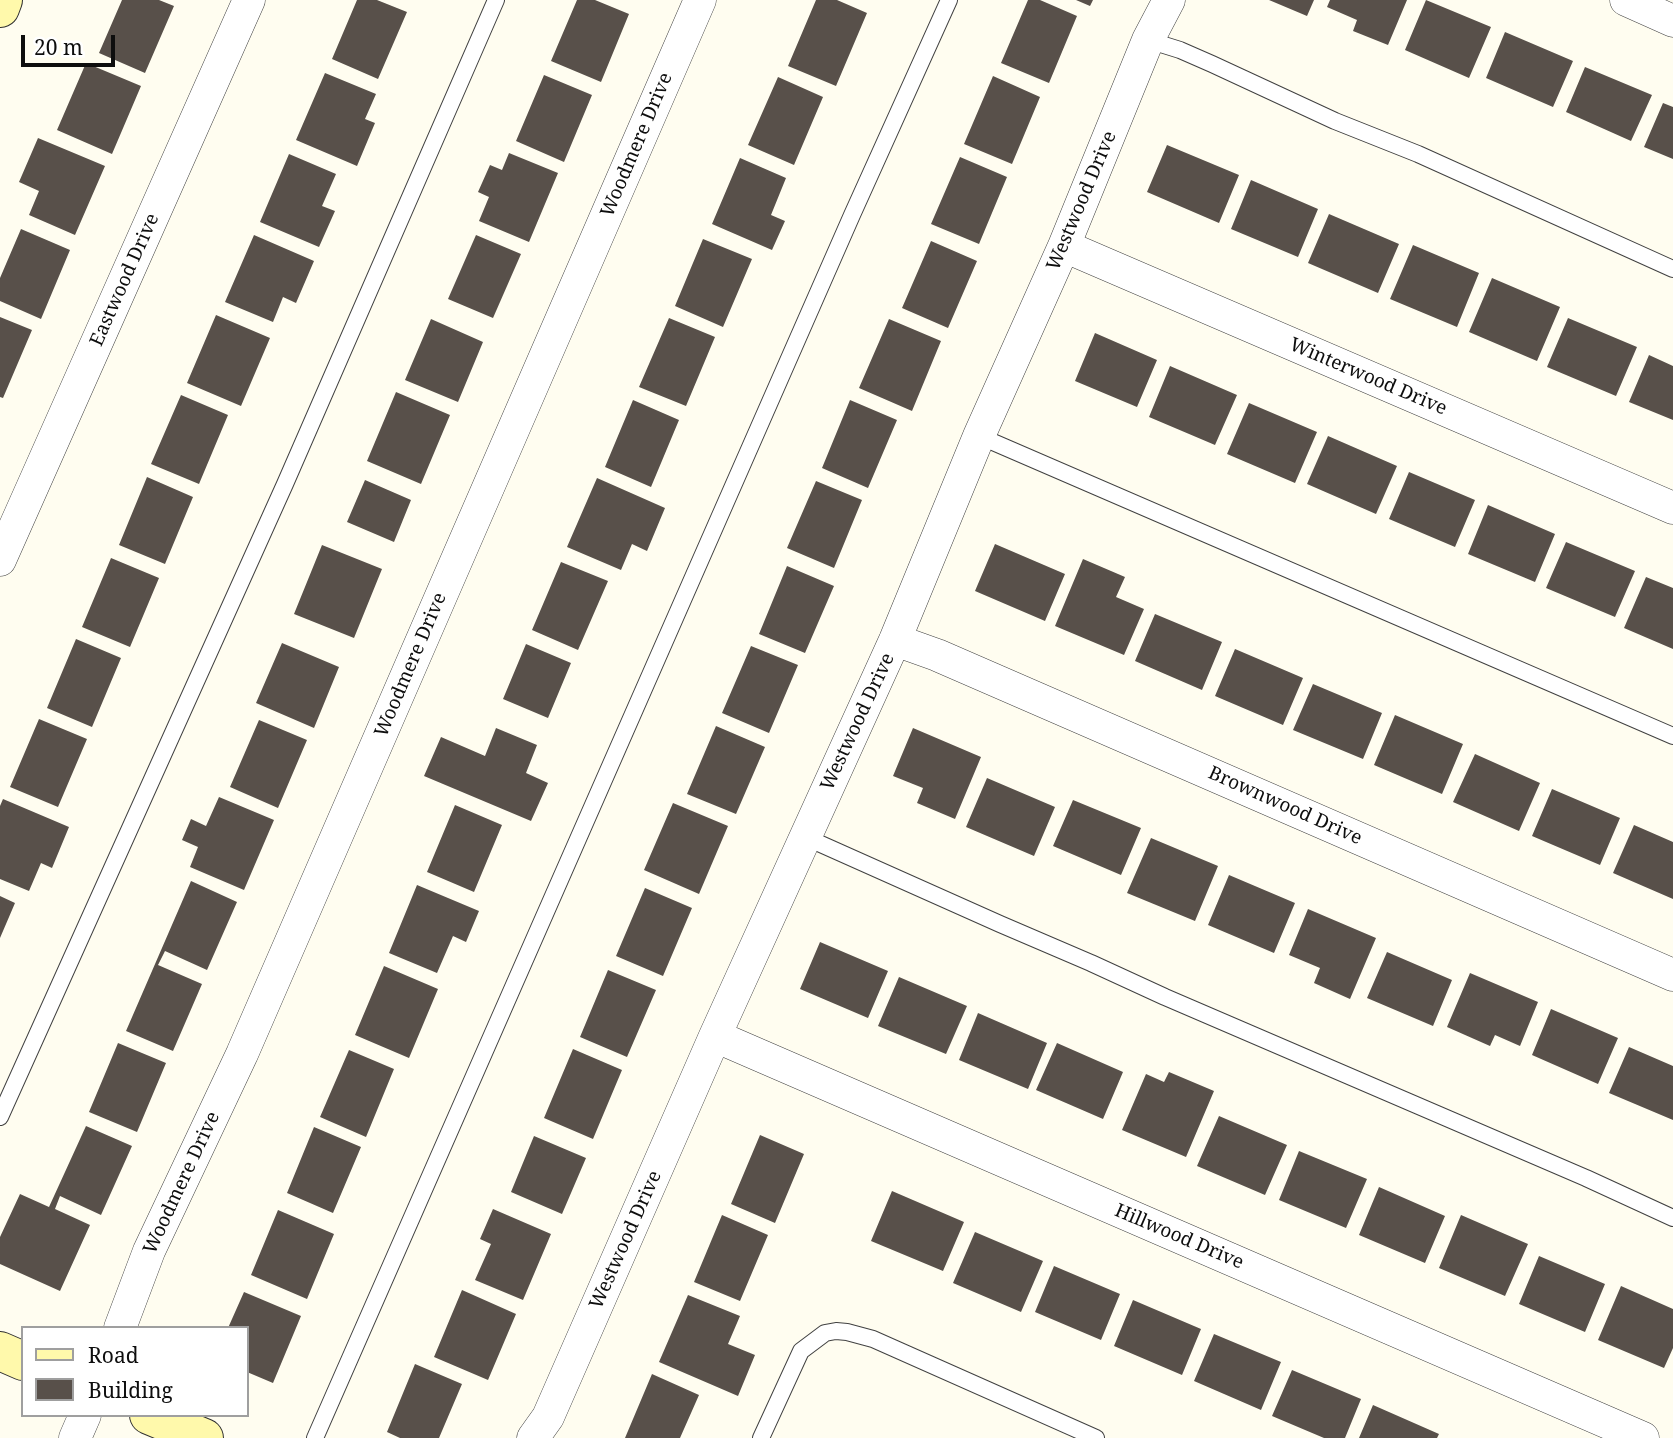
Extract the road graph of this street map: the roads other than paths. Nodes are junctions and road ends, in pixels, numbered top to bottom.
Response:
1 (3, 0) edge
2 (249, 0) edge
3 (496, 0) edge
4 (700, 0) edge
5 (948, 0) edge
6 (1168, 0) edge
7 (1626, 0) edge
8 (0, 8) edge
9 (1673, 21) edge
10 (1148, 40) junction
11 (1064, 246) junction
12 (1673, 269) edge
13 (979, 436) junction
14 (1673, 508) edge
15 (0, 560) edge
16 (895, 640) junction
17 (1673, 736) edge
18 (805, 837) junction
19 (1673, 975) edge
20 (715, 1036) junction
21 (0, 1117) edge
22 (1673, 1218) edge
23 (121, 1326) edge
24 (0, 1351) edge
25 (21, 1360) edge
26 (84, 1417) edge
27 (154, 1417) edge
28 (75, 1438) edge
29 (204, 1438) edge
30 (315, 1438) edge
31 (533, 1438) edge
32 (761, 1438) edge
33 (1096, 1438) edge
34 (1643, 1438) edge

1 - 8 main road
2 - 15 street, Eastwood Drive
3 - 21 lane
4 - 23 street, Woodmere Drive
5 - 30 lane
6 - 10 street, Westwood Drive
7 - 9 street
10 - 11 street, Westwood Drive
10 - 12 lane
11 - 13 street, Westwood Drive
11 - 14 street, Winterwood Drive
13 - 16 street, Westwood Drive
13 - 17 lane
16 - 18 street, Westwood Drive
16 - 19 street, Brownwood Drive
18 - 20 street, Westwood Drive
18 - 22 lane
20 - 31 street, Westwood Drive
20 - 34 street, Hillwood Drive
24 - 25 main road
26 - 28 street
27 - 29 main road
32 - 33 lane

